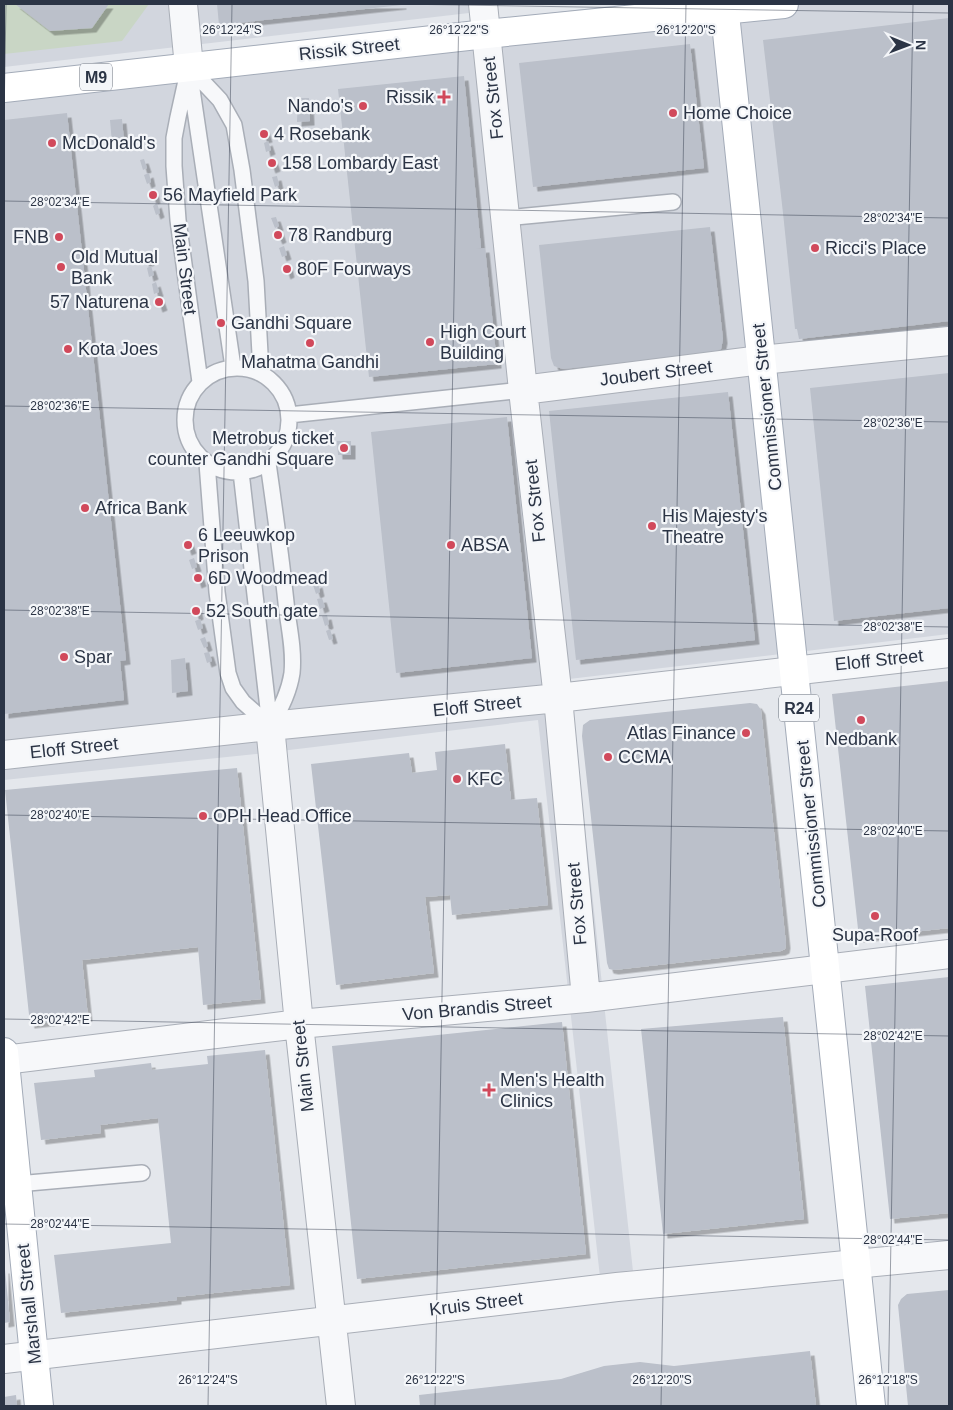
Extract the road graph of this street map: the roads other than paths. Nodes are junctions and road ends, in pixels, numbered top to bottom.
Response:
1 (183, 4) edge
2 (483, 4) edge
3 (784, 4) edge
4 (725, 7) edge
5 (486, 34) junction
6 (189, 67) junction
7 (4, 88) edge
8 (673, 202) dead end
9 (505, 218) junction
10 (949, 341) edge
11 (762, 360) junction
12 (233, 367) junction
13 (261, 372) junction
14 (200, 382) junction
15 (523, 390) junction
16 (289, 415) junction
17 (207, 463) junction
18 (268, 463) junction
19 (241, 472) junction
20 (949, 653) edge
21 (795, 670) junction
22 (558, 698) junction
23 (270, 726) junction
24 (4, 755) edge
25 (949, 954) edge
26 (826, 970) junction
27 (586, 998) junction
28 (299, 1024) junction
29 (4, 1058) edge
30 (142, 1173) dead end
31 (17, 1184) junction
32 (949, 1255) edge
33 (857, 1263) junction
34 (331, 1320) junction
35 (34, 1356) junction
36 (4, 1359) edge
37 (39, 1406) edge
38 (341, 1406) edge
39 (871, 1406) edge

1 - 6 street, Main Street
2 - 5 street, Fox Street
3 - 4 main road, Rissik Street / M9
4 - 5 main road, Rissik Street / M9
4 - 11 main road, Commissioner Street / R24
5 - 6 main road, Rissik Street / M9
5 - 9 street, Fox Street
6 - 7 main road, Rissik Street / M9
6 - 12 lane
6 - 13 lane
6 - 14 lane, Main Street
8 - 9 lane
9 - 15 street, Fox Street
10 - 11 street, Joubert Street
11 - 15 street, Joubert Street
11 - 21 main road, Commissioner Street / R24
12 - 13 lane
12 - 14 lane
13 - 16 lane
14 - 17 lane
15 - 16 lane, Joubert Street
15 - 22 street, Fox Street
16 - 18 lane
17 - 19 lane
17 - 23 lane
18 - 19 lane
18 - 23 lane
19 - 23 lane
20 - 21 street, Eloff Street
21 - 22 street, Eloff Street
21 - 26 main road, Commissioner Street / R24
22 - 23 street, Eloff Street
22 - 27 street, Fox Street
23 - 24 street, Eloff Street
23 - 28 street, Main Street
25 - 26 street, Von Brandis Street
26 - 27 street, Von Brandis Street
26 - 33 main road, Commissioner Street / R24
27 - 28 street, Von Brandis Street
28 - 29 street, Von Brandis Street
28 - 34 street, Main Street
29 - 31 main road, Marshall Street
30 - 31 lane
31 - 35 main road, Marshall Street
32 - 33 street, Kruis Street
33 - 34 street, Kruis Street
33 - 39 main road, Commissioner Street / R24
34 - 35 street, Kruis Street
34 - 38 street, Main Street
35 - 36 street, Kruis Street
35 - 37 main road, Marshall Street

